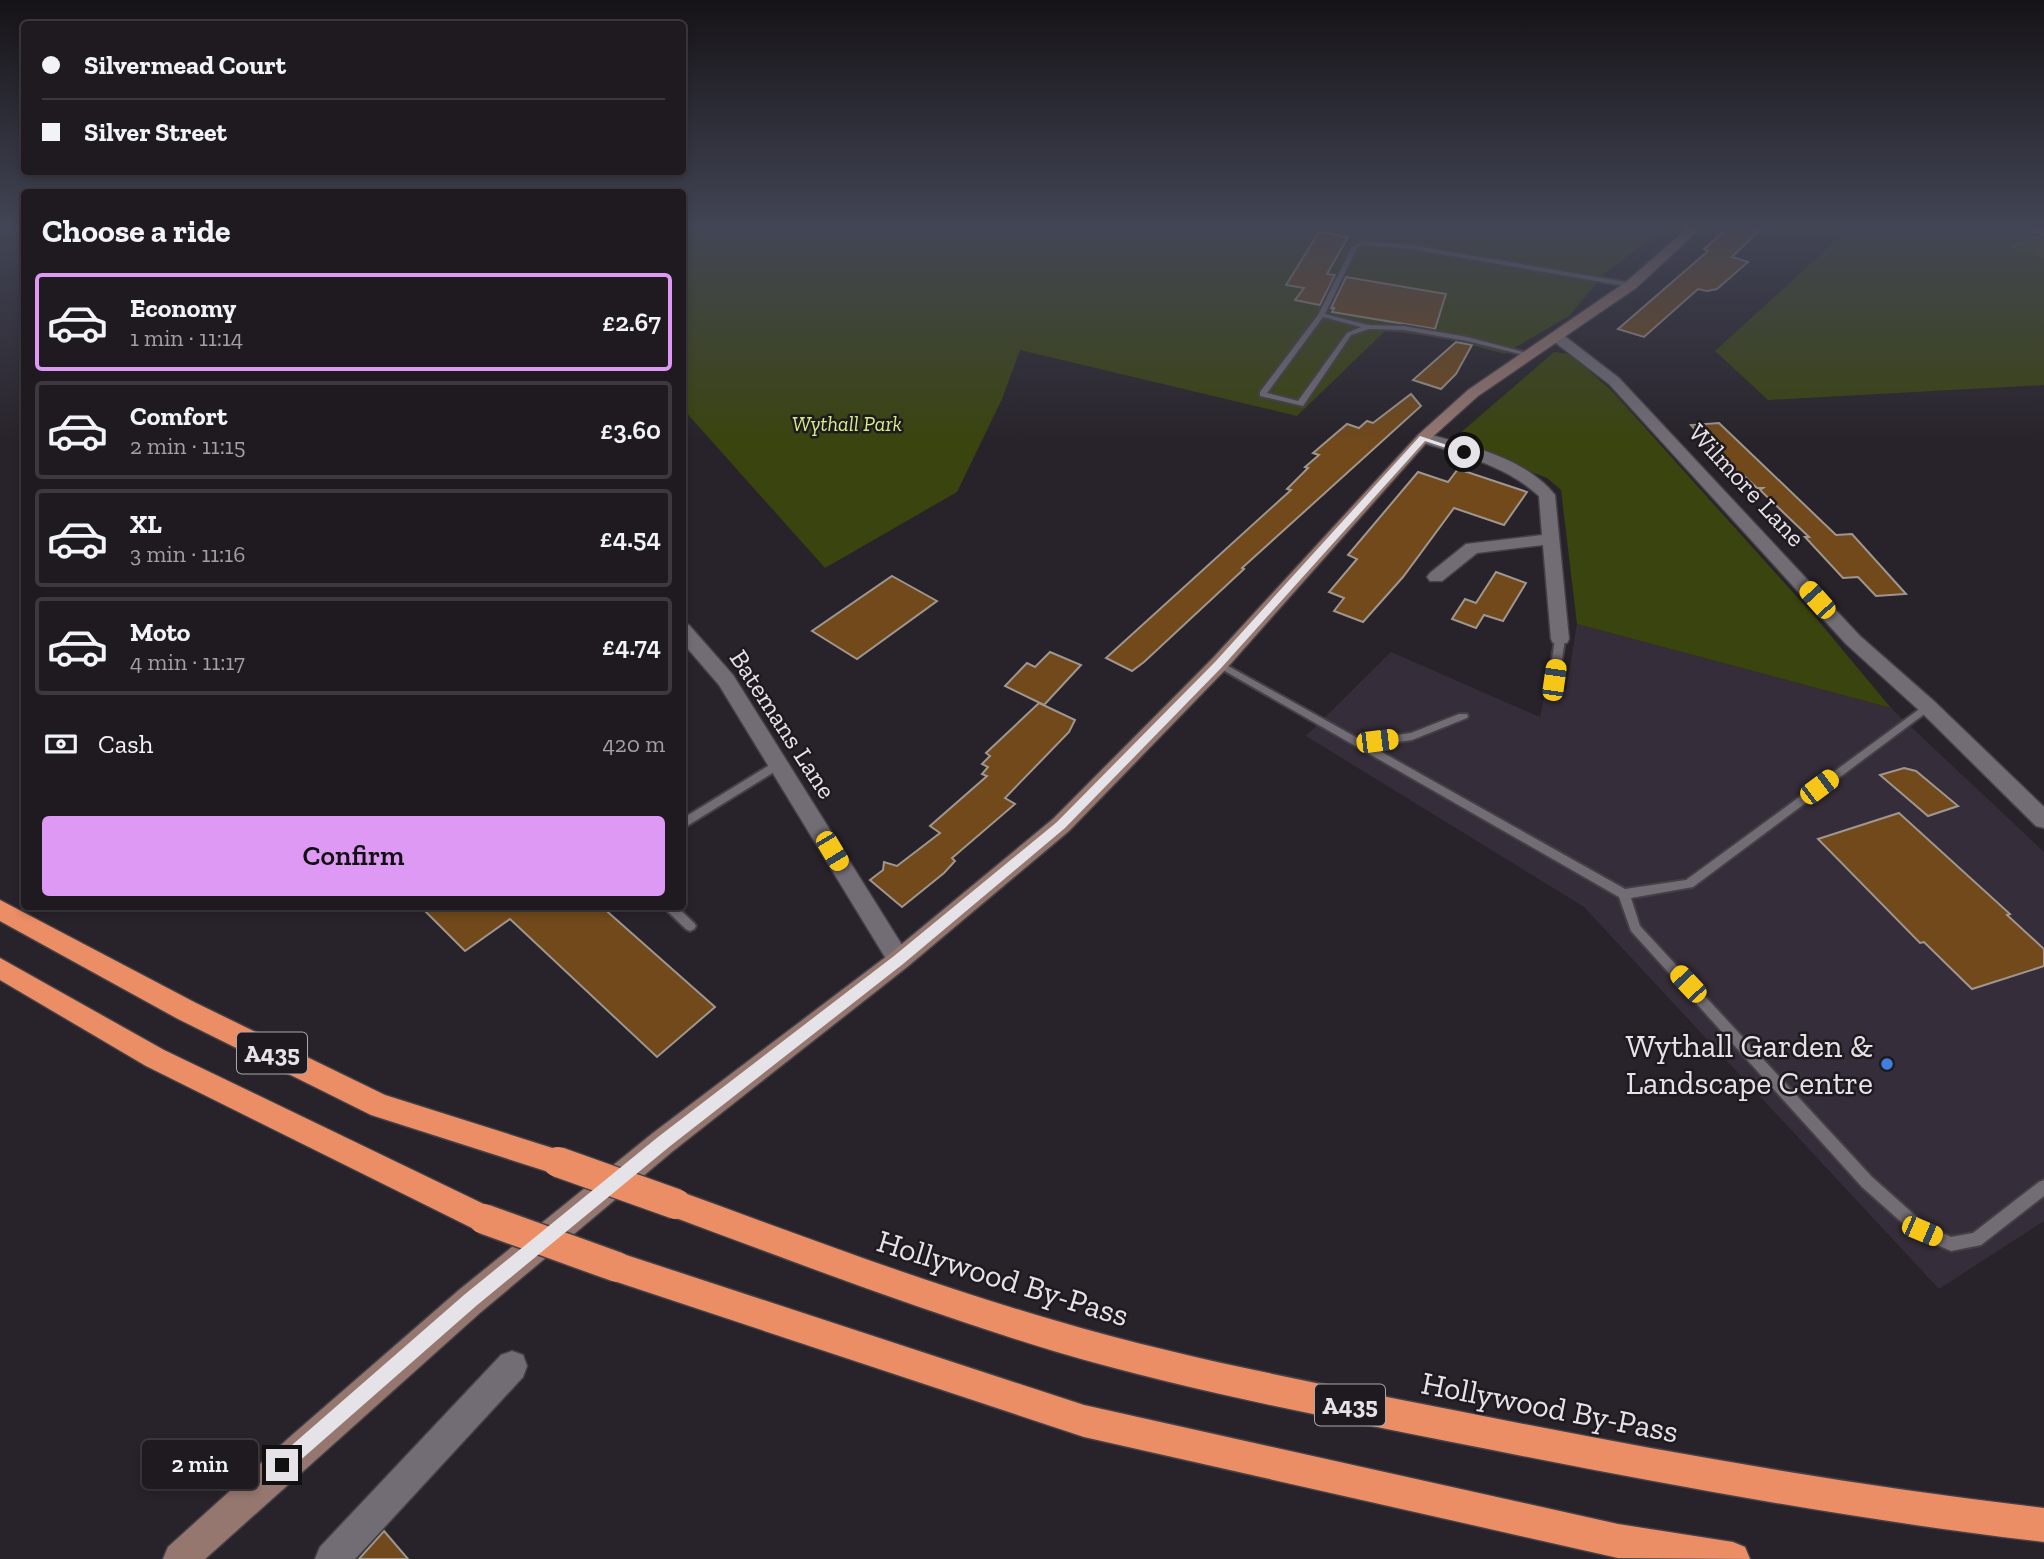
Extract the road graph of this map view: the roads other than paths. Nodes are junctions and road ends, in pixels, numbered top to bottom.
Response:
1 (1329, 299) edge
2 (1611, 299) edge
3 (1321, 315) junction
4 (1368, 327) junction
5 (1557, 337) junction
6 (1528, 354) junction
7 (1423, 438) junction
8 (1552, 539) junction
9 (1436, 577) dead end
10 (686, 634) edge
11 (1560, 639) joint
12 (1219, 664) junction
13 (1554, 680) dead end
14 (1928, 707) junction
15 (1464, 716) dead end
16 (1359, 744) junction
17 (778, 764) junction
18 (2044, 820) edge
19 (686, 822) edge
20 (1624, 894) junction
21 (0, 910) edge
22 (672, 910) edge
23 (690, 926) dead end
24 (899, 960) junction
25 (0, 968) edge
26 (2044, 1187) edge
27 (512, 1366) dead end
28 (2044, 1525) edge
29 (180, 1559) edge
30 (332, 1559) edge
31 (1733, 1559) edge

1 - 3 lane
2 - 5 street
3 - 4 lane
3 - 4 lane
4 - 6 lane
5 - 6 street
5 - 14 street, Wilmore Lane
6 - 7 street
7 - 8 street
7 - 12 street
8 - 9 street
8 - 11 street
10 - 17 street, Batemans Lane
11 - 13 lane
12 - 16 lane
12 - 24 street
14 - 18 street, Wilmore Lane
14 - 20 lane
15 - 16 lane
16 - 20 lane
17 - 19 lane
17 - 24 street, Batemans Lane
20 - 26 lane
21 - 28 highway, Hollywood By-Pass / A435, bridge
22 - 23 lane
24 - 29 street
25 - 31 highway, A435, bridge
27 - 30 street

